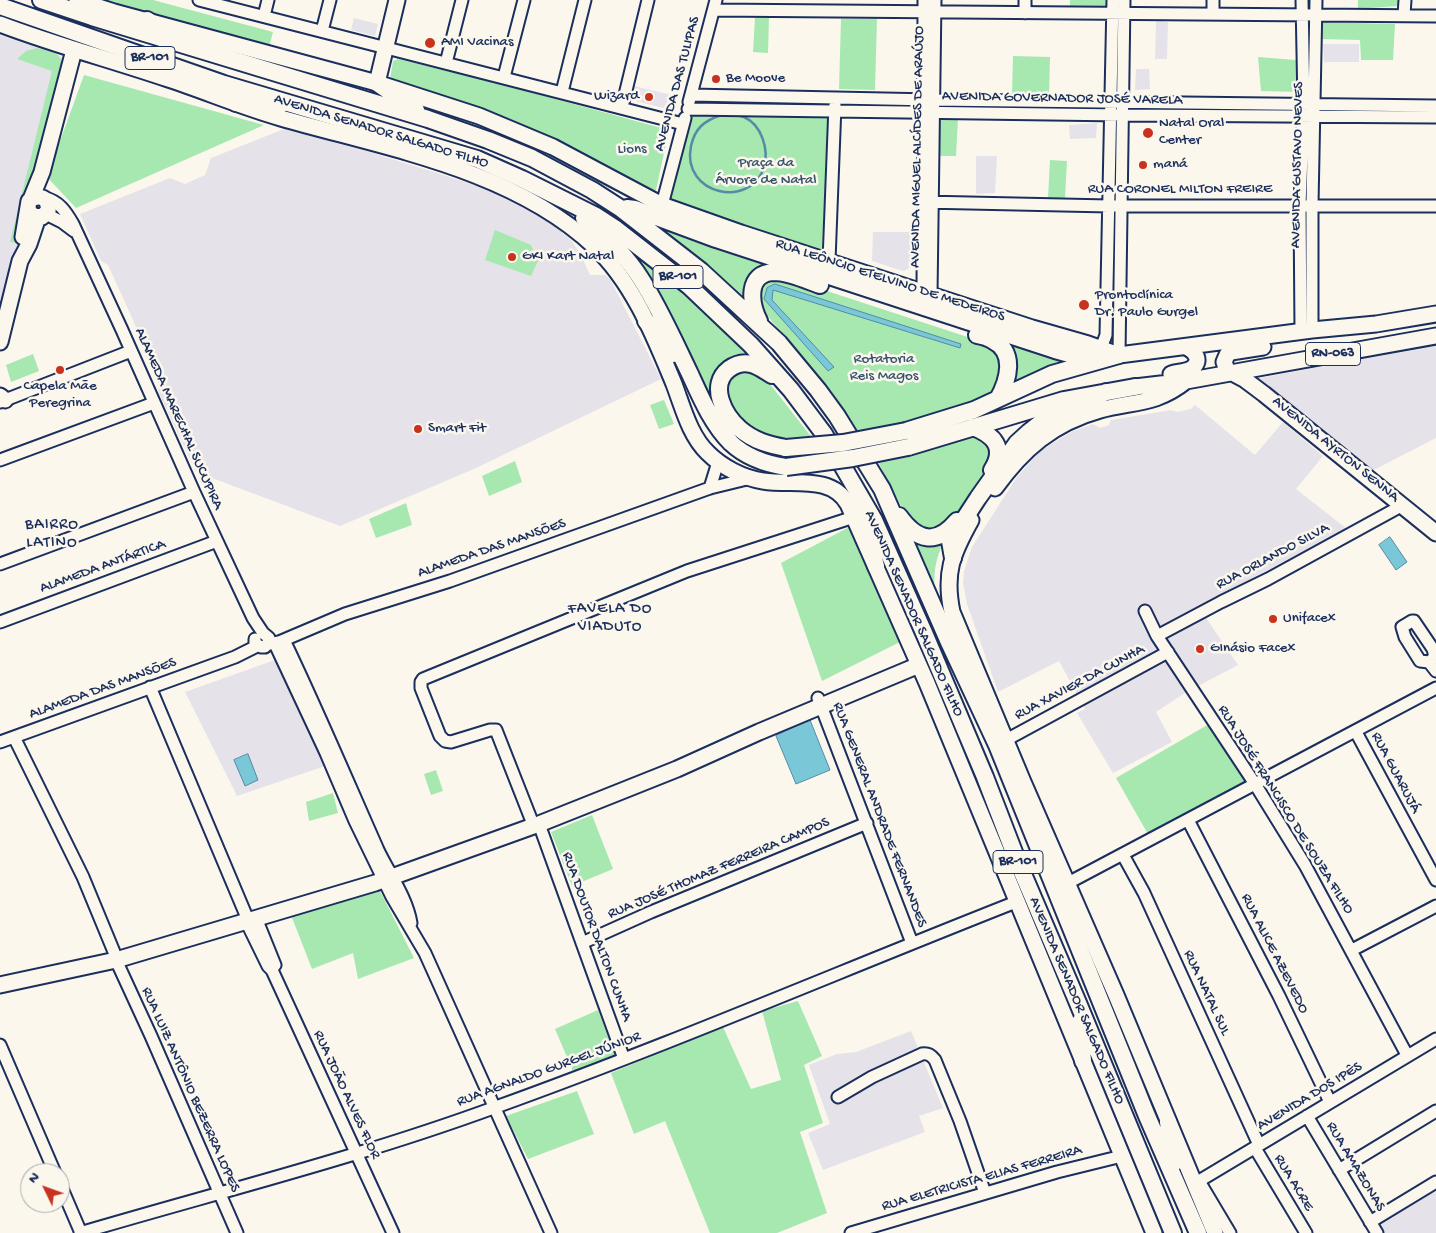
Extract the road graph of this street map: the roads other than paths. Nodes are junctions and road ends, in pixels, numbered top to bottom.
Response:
1 (41, 0) edge
2 (78, 0) edge
3 (268, 0) edge
4 (330, 0) edge
5 (397, 0) edge
6 (462, 0) edge
7 (524, 0) edge
8 (585, 0) edge
9 (648, 0) edge
10 (1025, 0) edge
11 (1113, 0) edge
12 (1124, 0) edge
13 (1213, 0) edge
14 (1302, 0) edge
15 (1316, 0) edge
16 (1404, 0) edge
17 (205, 1) edge
18 (715, 5) edge
19 (834, 5) edge
20 (0, 6) edge
21 (929, 6) edge
22 (1025, 13) junction
23 (1213, 13) junction
24 (1118, 14) junction
25 (1302, 14) junction
26 (1316, 15) junction
27 (1404, 15) junction
28 (264, 16) junction
29 (1436, 16) edge
30 (147, 20) junction
31 (0, 24) edge
32 (322, 31) junction
33 (386, 47) junction
34 (74, 50) junction
35 (207, 52) junction
36 (446, 63) junction
37 (504, 77) junction
38 (377, 83) junction
39 (562, 92) junction
40 (691, 95) junction
41 (835, 98) junction
42 (928, 100) junction
43 (236, 103) junction
44 (1117, 103) junction
45 (301, 106) junction
46 (1436, 106) edge
47 (622, 107) junction
48 (688, 109) junction
49 (1309, 110) junction
50 (835, 111) junction
51 (928, 113) junction
52 (1117, 115) junction
53 (1436, 116) edge
54 (428, 119) junction
55 (683, 124) junction
56 (556, 196) junction
57 (928, 202) junction
58 (662, 205) junction
59 (1115, 205) junction
60 (1306, 205) junction
61 (38, 206) junction
62 (1436, 206) edge
63 (620, 208) junction
64 (76, 232) junction
65 (1116, 233) junction
66 (829, 261) junction
67 (927, 294) junction
68 (1436, 314) edge
69 (646, 321) junction
70 (1376, 324) junction
71 (763, 327) junction
72 (1307, 330) junction
73 (1119, 335) junction
74 (1436, 336) edge
75 (0, 342) edge
76 (1186, 347) junction
77 (1100, 348) junction
78 (131, 351) junction
79 (1119, 355) junction
80 (1230, 372) junction
81 (690, 376) junction
82 (783, 381) junction
83 (1186, 381) junction
84 (1135, 387) joint
85 (1108, 391) junction
86 (998, 399) junction
87 (2, 400) edge
88 (154, 403) junction
89 (973, 427) junction
90 (907, 439) junction
91 (0, 460) edge
92 (718, 462) junction
93 (751, 478) junction
94 (710, 488) junction
95 (882, 489) junction
96 (194, 492) junction
97 (858, 494) junction
98 (1403, 506) junction
99 (854, 517) junction
100 (1436, 533) edge
101 (217, 541) junction
102 (954, 555) junction
103 (0, 564) edge
104 (876, 566) junction
105 (1145, 611) dead end
106 (0, 622) edge
107 (1157, 636) junction
108 (266, 640) junction
109 (1168, 652) junction
110 (917, 660) junction
111 (150, 687) junction
112 (1436, 688) edge
113 (819, 702) junction
114 (1356, 732) junction
115 (14, 737) junction
116 (0, 742) edge
117 (1002, 743) junction
118 (1023, 782) joint
119 (1255, 784) junction
120 (1188, 820) junction
121 (535, 822) junction
122 (867, 823) junction
123 (1123, 855) junction
124 (385, 874) junction
125 (1436, 880) edge
126 (1068, 884) junction
127 (1016, 902) junction
128 (1436, 906) edge
129 (248, 918) junction
130 (582, 943) junction
131 (912, 943) junction
132 (1352, 950) junction
133 (115, 956) junction
134 (0, 976) edge
135 (0, 985) edge
136 (1078, 1003) junction
137 (1436, 1039) edge
138 (0, 1045) edge
139 (1407, 1055) junction
140 (624, 1059) junction
141 (3, 1060) edge
142 (1083, 1062) junction
143 (838, 1097) dead end
144 (1330, 1102) junction
145 (494, 1108) junction
146 (1436, 1111) edge
147 (1307, 1116) junction
148 (1168, 1122) junction
149 (1257, 1146) junction
150 (356, 1154) junction
151 (1122, 1156) junction
152 (50, 1163) edge
153 (1339, 1170) junction
154 (1436, 1182) edge
155 (1178, 1186) junction
156 (218, 1193) junction
157 (985, 1193) junction
158 (70, 1207) edge
159 (1370, 1222) junction
160 (81, 1233) edge
161 (236, 1233) edge
162 (393, 1233) edge
163 (551, 1233) edge
164 (851, 1233) edge
165 (1154, 1233) edge
166 (1173, 1233) edge
167 (1198, 1233) edge
168 (1215, 1233) edge
169 (1230, 1233) edge
170 (1306, 1233) edge
171 (1377, 1233) edge

1 - 35 highway, AVENIDA SENADOR SALGADO FILHO / BR-101
2 - 30 main road
3 - 28 street
4 - 32 street
5 - 33 main road
6 - 36 street
7 - 37 street
8 - 39 street
9 - 47 street
10 - 22 street
11 - 24 street
12 - 24 street
13 - 23 street
14 - 25 street, AVENIDA GUSTAVO NEVES
15 - 26 street, AVENIDA GUSTAVO NEVES
16 - 27 street
17 - 28 street
18 - 19 street
18 - 40 street, AVENIDA DAS TULIPAS
19 - 21 street
20 - 45 highway, AVENIDA SENADOR SALGADO FILHO / BR-101
21 - 22 street
21 - 42 street, AVENIDA MIGUEL ALCÍDES DE ARAÚJO
22 - 24 street
23 - 24 street
23 - 25 street
24 - 44 street
25 - 26 street
25 - 49 street, AVENIDA GUSTAVO NEVES
26 - 27 street
26 - 49 street, AVENIDA GUSTAVO NEVES
27 - 29 street
28 - 32 street
30 - 35 highway
30 - 38 main road
31 - 34 main road, AVENIDA SENADOR SALGADO FILHO
32 - 33 street
33 - 36 street
33 - 38 main road
34 - 43 main road, AVENIDA SENADOR SALGADO FILHO
34 - 61 main road
35 - 54 highway, AVENIDA SENADOR SALGADO FILHO / BR-101
36 - 37 street
37 - 39 street
38 - 54 highway
38 - 58 main road
39 - 47 street
40 - 41 street, AVENIDA GOVERNADOR JOSÉ VARELA
40 - 48 street, AVENIDA DAS TULIPAS
41 - 42 street, AVENIDA GOVERNADOR JOSÉ VARELA
41 - 50 street
42 - 44 street, AVENIDA GOVERNADOR JOSÉ VARELA
42 - 51 street, AVENIDA MIGUEL ALCÍDES DE ARAÚJO
43 - 45 highway
43 - 69 main road, AVENIDA SENADOR SALGADO FILHO
44 - 49 street, AVENIDA GOVERNADOR JOSÉ VARELA
44 - 52 street
45 - 56 highway, AVENIDA SENADOR SALGADO FILHO / BR-101
46 - 49 street, AVENIDA GOVERNADOR JOSÉ VARELA
47 - 55 street
48 - 50 street, AVENIDA GOVERNADOR JOSÉ VARELA
48 - 55 street, AVENIDA DAS TULIPAS
49 - 52 street, AVENIDA GOVERNADOR JOSÉ VARELA
49 - 53 street, AVENIDA GOVERNADOR JOSÉ VARELA
49 - 60 street, AVENIDA GUSTAVO NEVES
50 - 51 street, AVENIDA GOVERNADOR JOSÉ VARELA
50 - 66 street
51 - 52 street, AVENIDA GOVERNADOR JOSÉ VARELA
51 - 57 street, AVENIDA MIGUEL ALCÍDES DE ARAÚJO
52 - 59 street
54 - 63 highway, AVENIDA SENADOR SALGADO FILHO / BR-101
55 - 58 street, AVENIDA DAS TULIPAS
56 - 81 highway
56 - 82 highway, AVENIDA SENADOR SALGADO FILHO / BR-101
57 - 59 street, RUA CORONEL MILTON FREIRE
57 - 67 street, AVENIDA MIGUEL ALCÍDES DE ARAÚJO
58 - 66 main road, RUA LEÔNCIO ETELVINO DE MEDEIROS
59 - 60 street, RUA CORONEL MILTON FREIRE
59 - 65 street
60 - 62 street, RUA CORONEL MILTON FREIRE
60 - 72 street, AVENIDA GUSTAVO NEVES
61 - 64 street
61 - 64 street, ALAMEDA MARECHAL SUCUPIRA
61 - 75 main road
63 - 71 highway, AVENIDA SENADOR SALGADO FILHO / BR-101
63 - 77 highway
64 - 78 street, ALAMEDA MARECHAL SUCUPIRA
65 - 73 street
65 - 77 street
66 - 67 main road, RUA LEÔNCIO ETELVINO DE MEDEIROS
67 - 77 main road, RUA LEÔNCIO ETELVINO DE MEDEIROS
68 - 70 main road, RN-063
69 - 81 highway
69 - 92 main road, AVENIDA SENADOR SALGADO FILHO
70 - 72 main road, RN-063
70 - 80 main road
71 - 86 highway
71 - 95 highway, AVENIDA SENADOR SALGADO FILHO / BR-101
72 - 76 main road, RN-063
73 - 77 street
73 - 79 street
74 - 80 main road, RN-063
76 - 79 main road, RN-063
76 - 85 main road
77 - 79 highway
77 - 86 highway
78 - 87 street
78 - 88 street, ALAMEDA MARECHAL SUCUPIRA
80 - 83 main road, RN-063
80 - 98 main road, AVENIDA AYRTON SENNA
81 - 90 highway, bridge
82 - 90 highway, bridge
82 - 97 highway, AVENIDA SENADOR SALGADO FILHO / BR-101
83 - 84 main road, RN-063
83 - 102 main road, AVENIDA SENADOR SALGADO FILHO
84 - 85 highway
85 - 89 highway
85 - 102 highway
86 - 90 highway
88 - 91 street
88 - 96 street, ALAMEDA MARECHAL SUCUPIRA
89 - 90 highway
89 - 95 highway
92 - 93 main road, AVENIDA SENADOR SALGADO FILHO
92 - 94 street
93 - 94 street, ALAMEDA DAS MANSÕES
93 - 99 main road, AVENIDA SENADOR SALGADO FILHO
94 - 108 street, ALAMEDA DAS MANSÕES
95 - 117 highway, AVENIDA SENADOR SALGADO FILHO / BR-101
96 - 101 street, ALAMEDA MARECHAL SUCUPIRA
96 - 103 street
97 - 104 highway
97 - 136 highway, AVENIDA SENADOR SALGADO FILHO / BR-101
98 - 100 main road, AVENIDA AYRTON SENNA
98 - 107 street, RUA ORLANDO SILVA
99 - 104 main road, AVENIDA SENADOR SALGADO FILHO
99 - 121 street, RUA DOUTOR DALTON CUNHA
101 - 106 street, ALAMEDA ANTÁRTICA
101 - 108 street, ALAMEDA MARECHAL SUCUPIRA
102 - 117 main road, AVENIDA SENADOR SALGADO FILHO
104 - 110 main road, AVENIDA SENADOR SALGADO FILHO
105 - 107 street, RUA JOSÉ FRANCISCO DE SOUZA FILHO
107 - 109 street, RUA JOSÉ FRANCISCO DE SOUZA FILHO
108 - 111 street, ALAMEDA DAS MANSÕES
108 - 124 street, ALAMEDA MARECHAL SUCUPIRA
109 - 117 street, RUA XAVIER DA CUNHA
109 - 119 street, RUA JOSÉ FRANCISCO DE SOUZA FILHO
110 - 113 main road
110 - 127 main road, AVENIDA SENADOR SALGADO FILHO
111 - 115 street, ALAMEDA DAS MANSÕES
111 - 129 street, RUA JOÃO ALVES FLOR
112 - 114 street
113 - 121 main road
113 - 122 street, RUA GENERAL ANDRADE FERNANDES
114 - 119 street
114 - 125 street, RUA GUARUJÁ
115 - 116 street, ALAMEDA DAS MANSÕES
115 - 133 street, RUA LUIZ ANTÔNIO BEZERRA LOPES
117 - 118 highway
117 - 155 highway, AVENIDA SENADOR SALGADO FILHO / BR-101
118 - 126 main road
119 - 120 street
119 - 132 street, RUA JOSÉ FRANCISCO DE SOUZA FILHO
120 - 123 street
120 - 144 street, RUA ALICE AZEVEDO
121 - 124 main road
121 - 130 street, RUA DOUTOR DALTON CUNHA
122 - 130 street, RUA JOSÉ THOMAZ FERREIRA CAMPOS
122 - 131 street, RUA GENERAL ANDRADE FERNANDES
123 - 126 street
123 - 149 street, RUA NATAL SUL
124 - 129 main road
124 - 145 street, ALAMEDA MARECHAL SUCUPIRA
126 - 148 main road
127 - 131 street, RUA AGNALDO GURGEL JÚNIOR
127 - 142 main road, AVENIDA SENADOR SALGADO FILHO
128 - 132 street
129 - 133 main road
129 - 150 street, RUA JOÃO ALVES FLOR
130 - 140 street, RUA DOUTOR DALTON CUNHA
131 - 140 street, RUA AGNALDO GURGEL JÚNIOR
132 - 139 street, RUA JOSÉ FRANCISCO DE SOUZA FILHO
133 - 134 main road
133 - 135 main road
133 - 156 street, RUA LUIZ ANTÔNIO BEZERRA LOPES
136 - 142 highway
136 - 166 highway, AVENIDA SENADOR SALGADO FILHO / BR-101
137 - 139 street, AVENIDA DOS IPÊS
138 - 141 street
139 - 144 street, AVENIDA DOS IPÊS
140 - 145 street, RUA AGNALDO GURGEL JÚNIOR
141 - 152 street
142 - 151 main road, AVENIDA SENADOR SALGADO FILHO
143 - 157 street
144 - 147 street, AVENIDA DOS IPÊS
145 - 150 street, RUA AGNALDO GURGEL JÚNIOR
145 - 163 street, ALAMEDA MARECHAL SUCUPIRA
146 - 153 street
147 - 149 street, AVENIDA DOS IPÊS
147 - 153 street, RUA AMAZONAS
148 - 155 highway
148 - 168 main road
149 - 169 street, AVENIDA DOS IPÊS
149 - 170 street, RUA ACRE
150 - 156 street, RUA AGNALDO GURGEL JÚNIOR
150 - 162 street, RUA JOÃO ALVES FLOR
151 - 157 street, RUA ELETRICISTA ELIAS FERREIRA
151 - 165 main road, AVENIDA SENADOR SALGADO FILHO
153 - 159 street, RUA AMAZONAS
154 - 159 street
155 - 167 highway, AVENIDA SENADOR SALGADO FILHO / BR-101
156 - 160 street, RUA AGNALDO GURGEL JÚNIOR
156 - 161 street, RUA LUIZ ANTÔNIO BEZERRA LOPES
157 - 164 street, RUA ELETRICISTA ELIAS FERREIRA
158 - 160 street
159 - 171 street, RUA AMAZONAS

